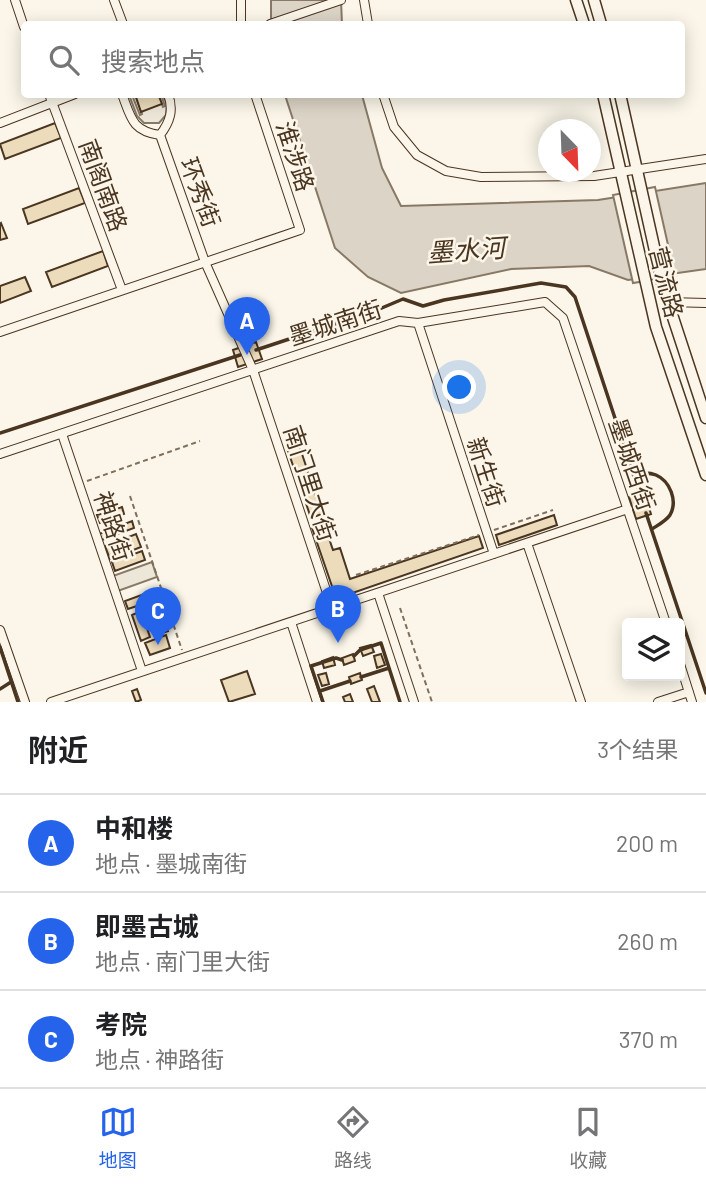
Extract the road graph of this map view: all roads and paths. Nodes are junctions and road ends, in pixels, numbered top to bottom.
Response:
1 (15, 0) edge
2 (114, 0) edge
3 (241, 0) edge
4 (341, 0) edge
5 (364, 0) edge
6 (576, 0) edge
7 (594, 0) edge
8 (22, 21) edge
9 (122, 21) edge
10 (241, 21) edge
11 (279, 21) edge
12 (368, 21) edge
13 (583, 21) edge
14 (600, 21) edge
15 (124, 98) edge
16 (169, 98) edge
17 (256, 98) edge
18 (384, 98) edge
19 (604, 98) edge
20 (621, 98) edge
21 (51, 99) edge
22 (0, 123) edge
23 (160, 135) junction
24 (706, 159) edge
25 (637, 170) junction
26 (620, 173) junction
27 (205, 262) junction
28 (122, 290) junction
29 (668, 302) junction
30 (706, 303) edge
31 (563, 318) joint
32 (418, 323) junction
33 (0, 332) edge
34 (253, 370) junction
35 (706, 418) edge
36 (62, 434) junction
37 (200, 441) dead end
38 (0, 454) edge
39 (706, 475) edge
40 (79, 483) junction
41 (130, 496) dead end
42 (628, 509) junction
43 (553, 510) dead end
44 (487, 532) junction
45 (527, 543) junction
46 (494, 554) junction
47 (356, 575) dead end
48 (378, 593) junction
49 (332, 608) junction
50 (400, 608) dead end
51 (664, 618) edge
52 (291, 622) junction
53 (0, 630) edge
54 (184, 657) junction
55 (142, 671) junction
56 (685, 680) edge
57 (689, 692) junction
58 (25, 702) edge
59 (51, 702) edge
60 (317, 702) edge
61 (414, 702) edge
62 (432, 702) edge
63 (580, 702) edge
64 (659, 702) edge
65 (692, 702) edge

1 - 8 street
2 - 9 street
3 - 10 street
4 - 11 street
5 - 12 street
6 - 13 main road
7 - 14 main road
15 - 23 street, 环秀街
16 - 23 street, 环秀街
17 - 27 street, 淮涉路
18 - 26 street
19 - 26 main road, 营流路
20 - 25 main road, 营流路
21 - 22 street
21 - 28 street, 南阁南路
23 - 27 street, 环秀街
24 - 25 street
25 - 26 street
25 - 29 main road, 营流路
26 - 39 main road, 营流路
27 - 28 street
27 - 34 street, 环秀街
28 - 33 street
29 - 30 street
29 - 35 main road, 营流路
31 - 32 street, 墨城南街
31 - 42 street, 墨城西街
32 - 34 street, 墨城南街
32 - 44 street, 新生街
34 - 36 street, 墨城南街
34 - 49 street, 南门里大街
36 - 38 street, 墨城南街
36 - 40 street, 神路街
37 - 40 path
40 - 55 street, 神路街
41 - 54 path
42 - 45 street
42 - 51 street, 墨城西街
43 - 44 path
44 - 46 street, 新生街
44 - 47 path
45 - 46 street
45 - 63 street
46 - 48 street
48 - 49 street
48 - 61 street
49 - 52 street
50 - 62 path
52 - 54 street
52 - 60 street
53 - 58 street
54 - 55 street
55 - 59 street
56 - 57 street
57 - 64 street
57 - 65 street

